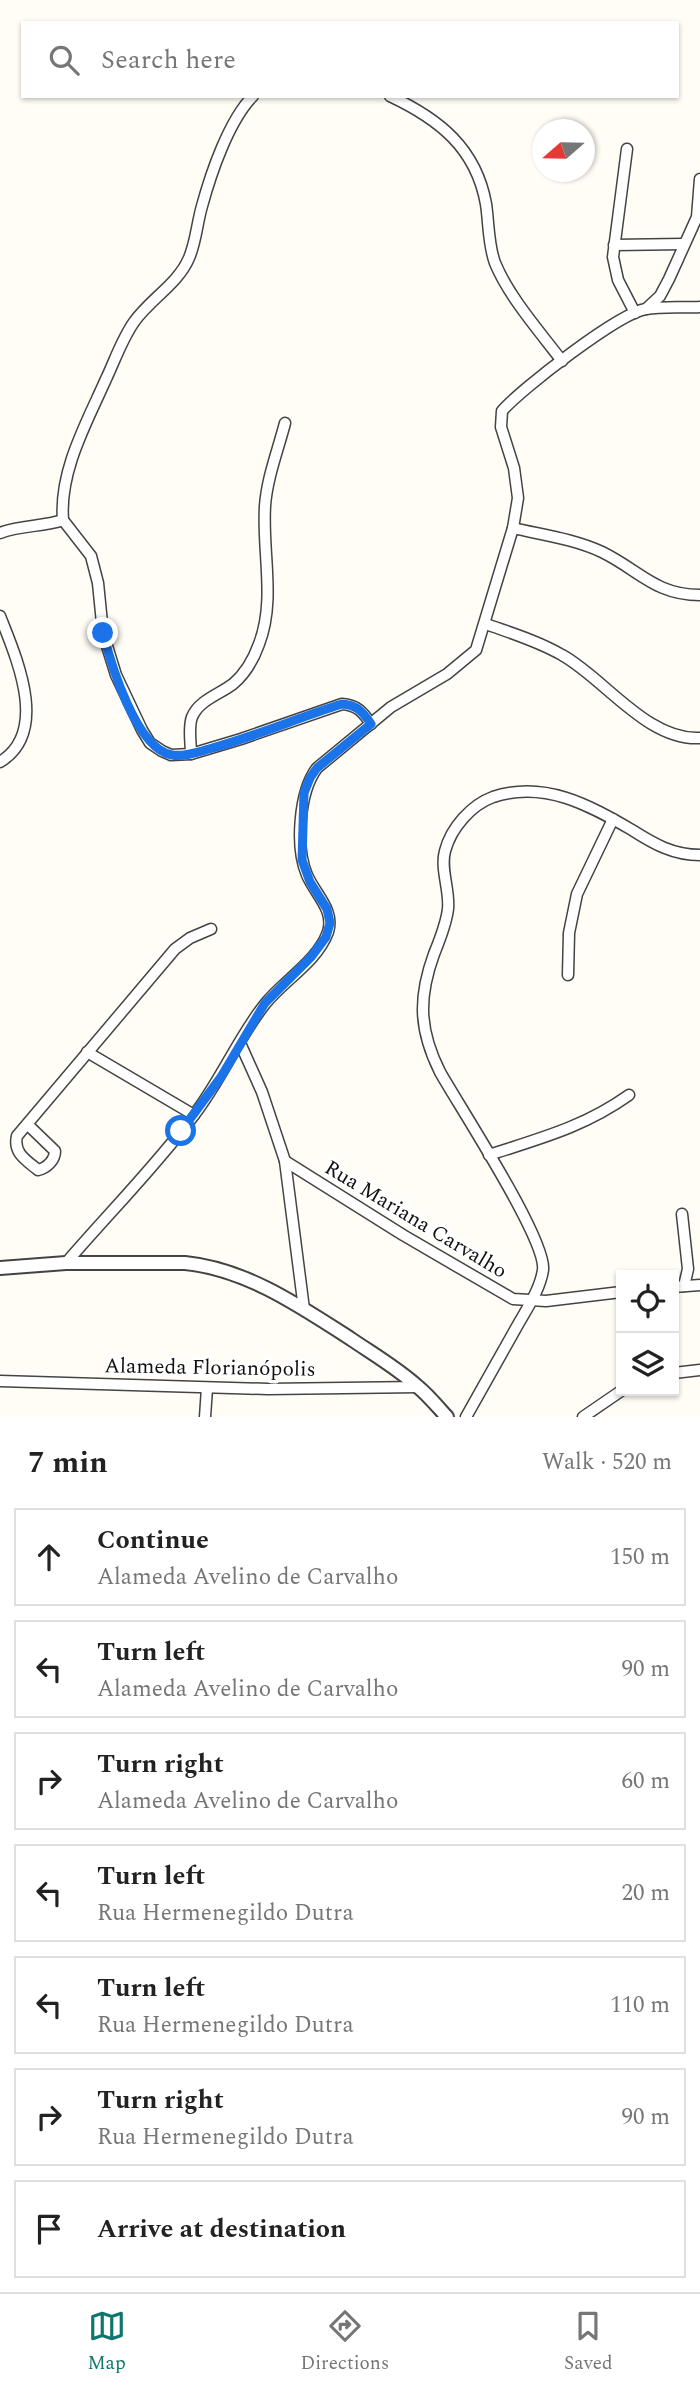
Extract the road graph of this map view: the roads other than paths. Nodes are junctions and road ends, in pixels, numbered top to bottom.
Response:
1 (251, 98) edge
2 (394, 98) edge
3 (627, 149) dead end
4 (700, 179) edge
5 (684, 244) junction
6 (614, 245) junction
7 (700, 307) edge
8 (646, 309) junction
9 (635, 313) junction
10 (562, 361) junction
11 (285, 423) dead end
12 (63, 520) junction
13 (513, 528) junction
14 (0, 533) edge
15 (700, 595) edge
16 (0, 616) edge
17 (486, 624) junction
18 (371, 724) junction
19 (700, 738) edge
20 (191, 754) junction
21 (0, 762) edge
22 (613, 819) junction
23 (700, 855) edge
24 (211, 929) dead end
25 (568, 975) dead end
26 (240, 1042) junction
27 (87, 1052) junction
28 (629, 1095) dead end
29 (194, 1115) junction
30 (27, 1124) junction
31 (489, 1155) junction
32 (285, 1161) junction
33 (682, 1214) dead end
34 (66, 1264) junction
35 (0, 1268) edge
36 (700, 1285) edge
37 (679, 1286) edge
38 (616, 1292) edge
39 (531, 1301) junction
40 (304, 1309) junction
41 (700, 1370) edge
42 (679, 1372) edge
43 (0, 1381) edge
44 (419, 1387) junction
45 (207, 1388) junction
46 (616, 1394) edge
47 (205, 1417) edge
48 (447, 1417) edge
49 (466, 1417) edge
50 (583, 1417) edge

1 - 12 street
2 - 10 street
3 - 6 street
4 - 5 street
5 - 6 street
5 - 8 street
6 - 9 street
7 - 8 street
8 - 9 street
9 - 10 street
10 - 13 street
11 - 20 street
12 - 14 street
12 - 20 street
13 - 15 street
13 - 17 street
16 - 21 street
17 - 18 street
17 - 19 street
18 - 20 street
18 - 26 street
22 - 23 street
22 - 25 street
22 - 31 street
24 - 27 street
26 - 29 street
26 - 32 street
27 - 29 street
27 - 30 street
28 - 31 street
29 - 34 street
30 - 30 street
31 - 39 street
32 - 39 street, Rua Mariana Carvalho
32 - 40 street
33 - 37 street
34 - 35 street
34 - 40 street
36 - 37 street
38 - 39 street
39 - 49 street
40 - 44 street
41 - 42 street
43 - 45 street, Alameda Florianópolis
44 - 45 street, Alameda Florianópolis
44 - 48 street
45 - 47 street
46 - 50 street

